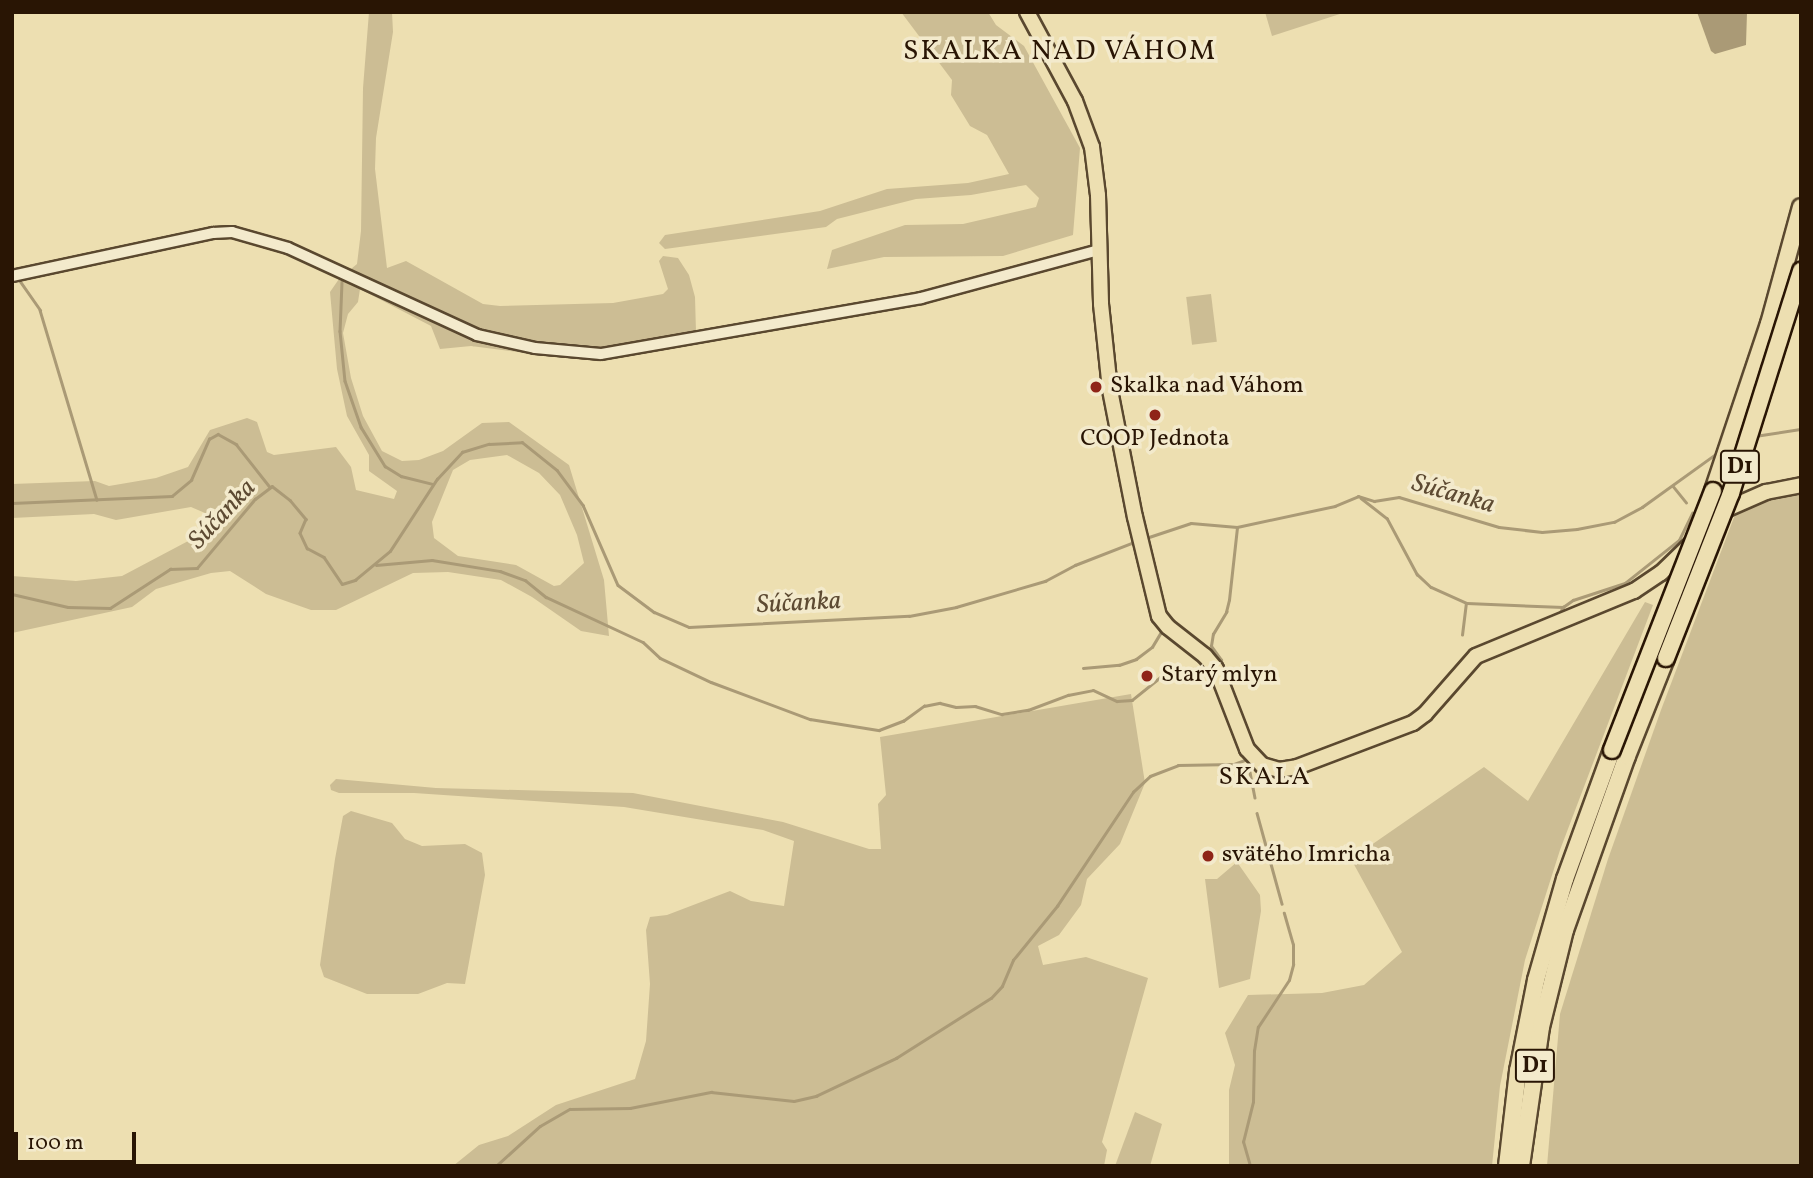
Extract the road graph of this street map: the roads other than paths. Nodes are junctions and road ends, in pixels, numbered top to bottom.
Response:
1 (1027, 12) edge
2 (1801, 208) edge
3 (1099, 250) junction
4 (1801, 271) edge
5 (16, 275) edge
6 (1801, 485) edge
7 (1507, 1166) edge
8 (1521, 1166) edge

1 - 3 main road
2 - 7 highway, D1, bridge
3 - 5 street
3 - 6 main road
4 - 8 highway, D1, bridge

